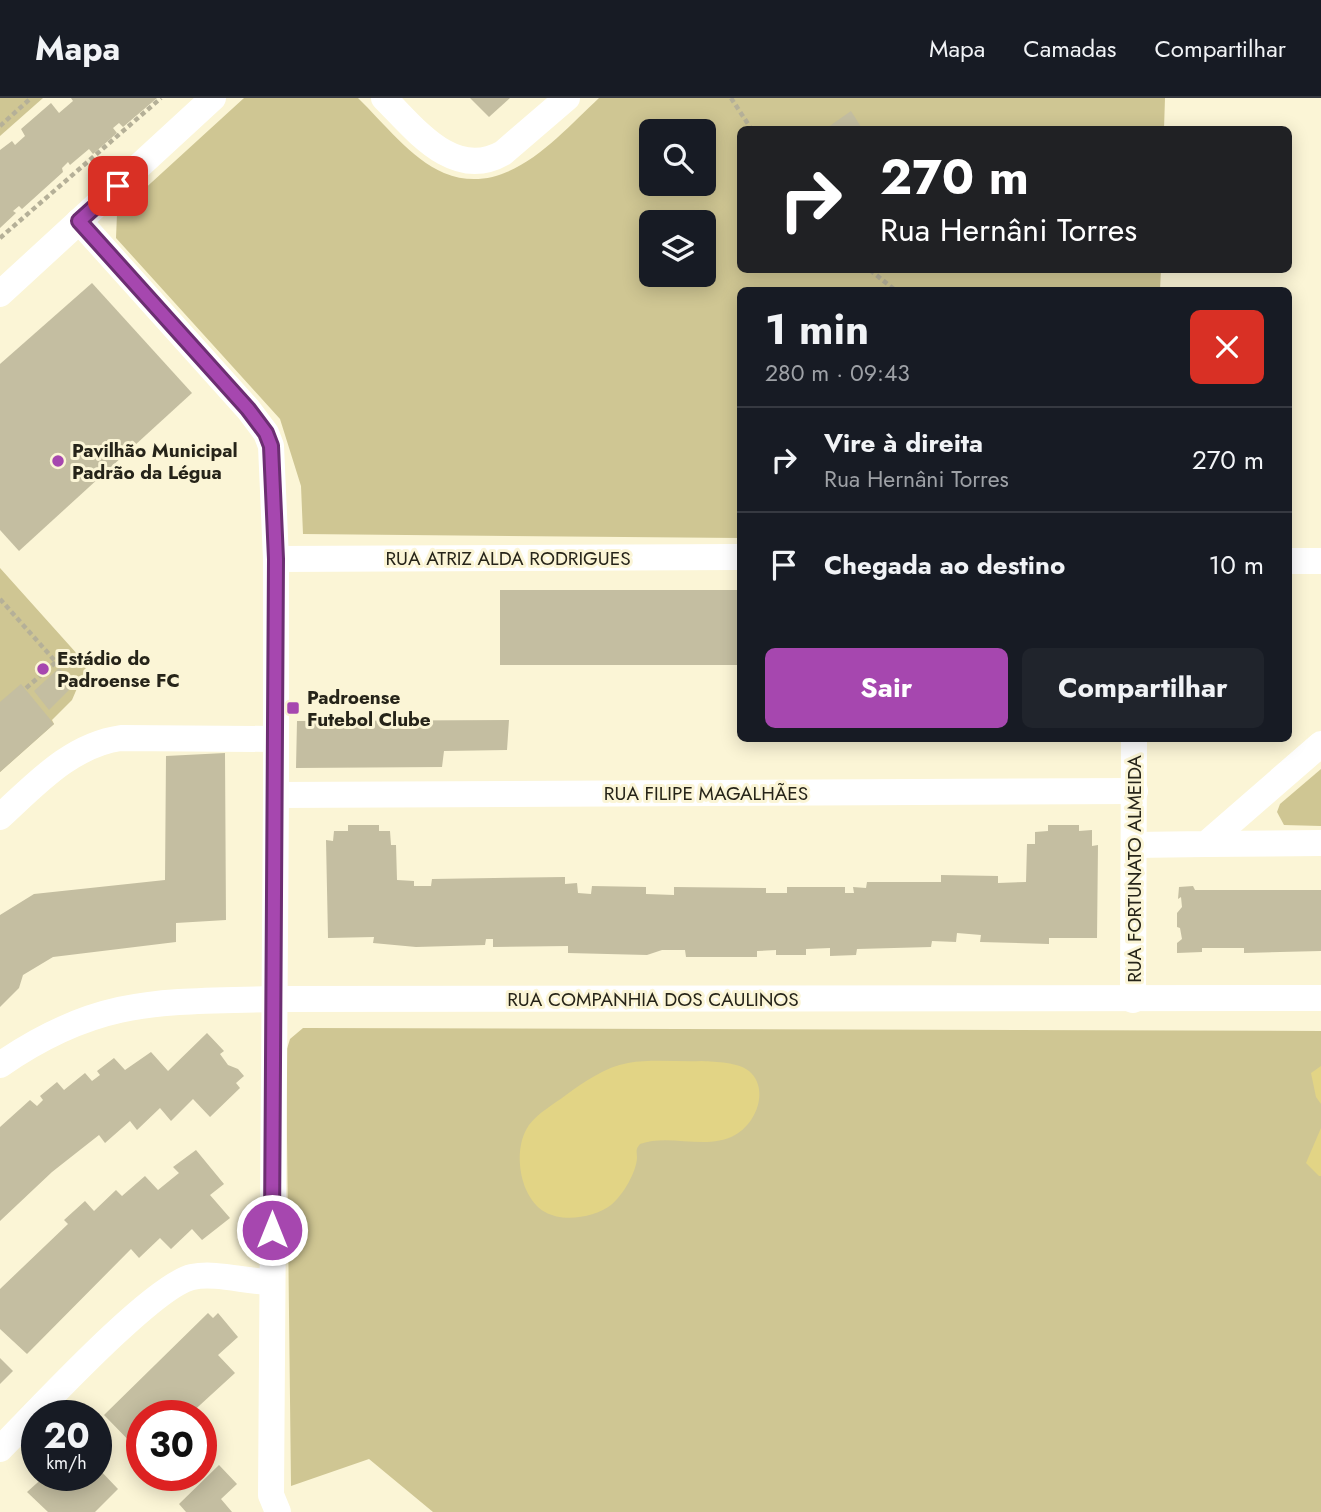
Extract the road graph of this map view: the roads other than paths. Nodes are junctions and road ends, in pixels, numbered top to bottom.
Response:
1 (214, 98) edge
2 (384, 98) edge
3 (567, 98) edge
4 (79, 221) junction
5 (0, 294) edge
6 (737, 557) edge
7 (276, 559) junction
8 (1292, 561) edge
9 (1321, 561) edge
10 (275, 739) junction
11 (1134, 742) edge
12 (1321, 744) edge
13 (1135, 791) junction
14 (276, 794) junction
15 (0, 817) edge
16 (1321, 843) edge
17 (1206, 844) junction
18 (1134, 845) junction
19 (1321, 998) edge
20 (274, 999) junction
21 (1133, 1000) junction
22 (0, 1065) edge
23 (272, 1282) junction
24 (0, 1449) edge
25 (278, 1512) edge

1 - 4 street
2 - 3 street
4 - 5 street
4 - 7 street
6 - 7 street, RUA ATRIZ ALDA RODRIGUES
7 - 10 street
8 - 9 street
10 - 14 street
10 - 15 street
11 - 13 street, RUA FORTUNATO ALMEIDA
12 - 17 street
13 - 14 street, RUA FILIPE MAGALHÃES
13 - 18 street, RUA FORTUNATO ALMEIDA
14 - 20 street
16 - 17 street
17 - 18 street
18 - 21 street, RUA FORTUNATO ALMEIDA
19 - 21 street, RUA COMPANHIA DOS CAULINOS
20 - 21 street, RUA COMPANHIA DOS CAULINOS
20 - 22 street, RUA COMPANHIA DOS CAULINOS
20 - 23 street
23 - 24 street
23 - 25 street

